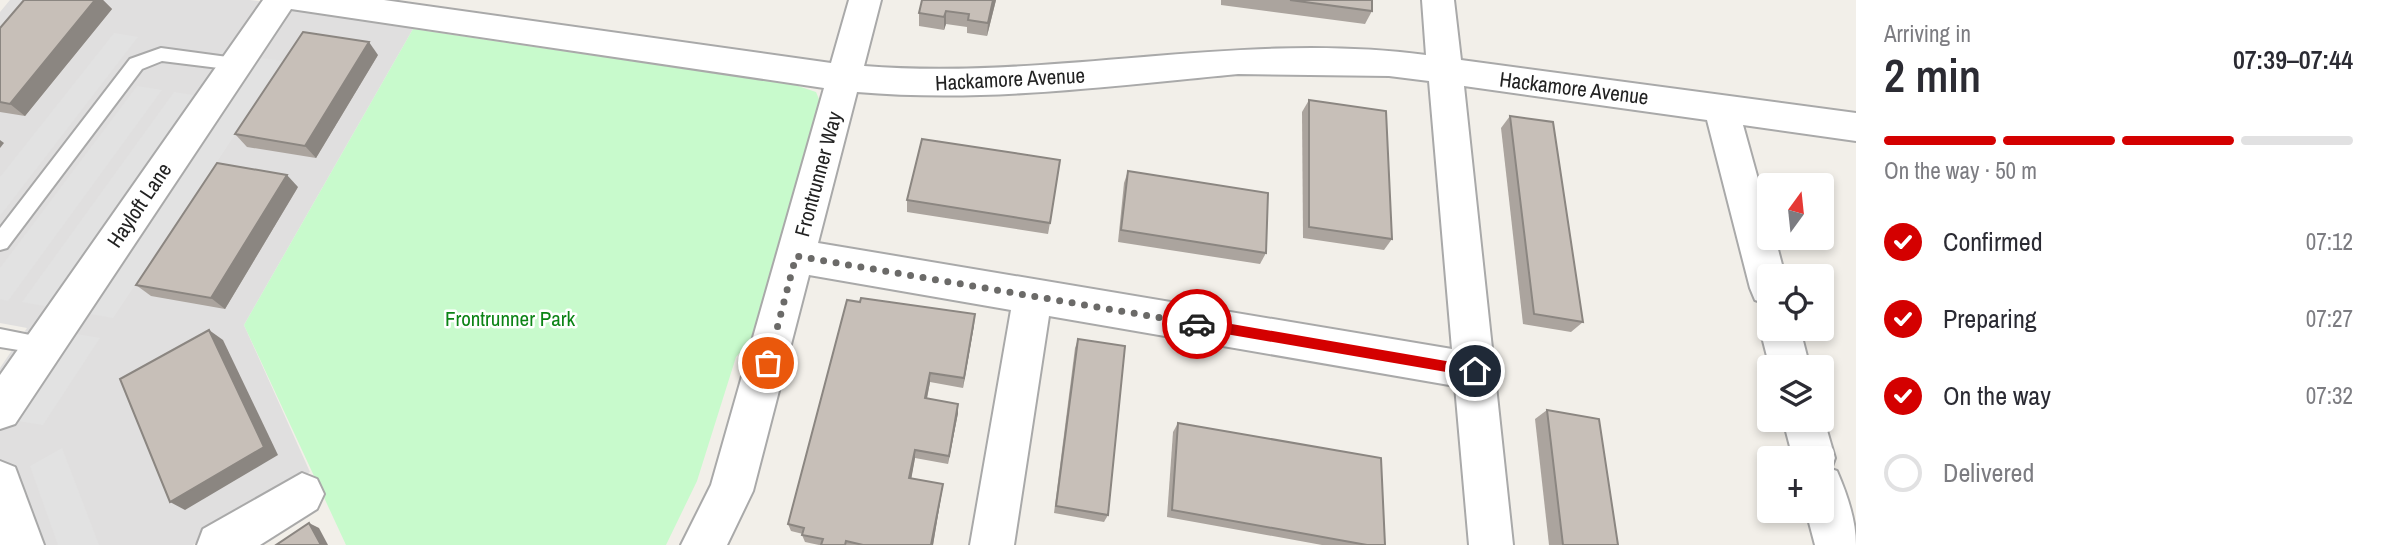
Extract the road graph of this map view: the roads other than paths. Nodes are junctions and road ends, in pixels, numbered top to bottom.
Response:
1 (280, 0) edge
2 (300, 0) edge
3 (865, 0) edge
4 (1438, 0) edge
5 (235, 64) junction
6 (1447, 72) junction
7 (844, 78) junction
8 (1721, 107) junction
9 (1856, 127) edge
10 (0, 242) edge
11 (796, 256) junction
12 (1763, 264) edge
13 (1033, 296) junction
14 (0, 338) edge
15 (43, 345) junction
16 (1475, 371) junction
17 (0, 410) edge
18 (0, 482) edge
19 (302, 494) dead end
20 (1831, 523) edge
21 (22, 545) edge
22 (219, 545) edge
23 (703, 545) edge
24 (992, 545) edge
25 (1491, 545) edge
26 (1837, 545) edge

1 - 5 street, Hayloft Lane
2 - 7 street, Hackamore Avenue
3 - 7 street, Frontrunner Way
4 - 6 street
5 - 10 lane
5 - 15 street, Hayloft Lane
6 - 7 street, Hackamore Avenue
6 - 8 street, Hackamore Avenue
6 - 16 street
7 - 11 street, Frontrunner Way
8 - 9 street, Hackamore Avenue
8 - 12 street
11 - 13 street
11 - 23 street, Frontrunner Way
13 - 16 street
13 - 24 street
14 - 15 lane
15 - 17 street, Hayloft Lane
16 - 25 street
18 - 21 street
19 - 22 street
20 - 26 street

